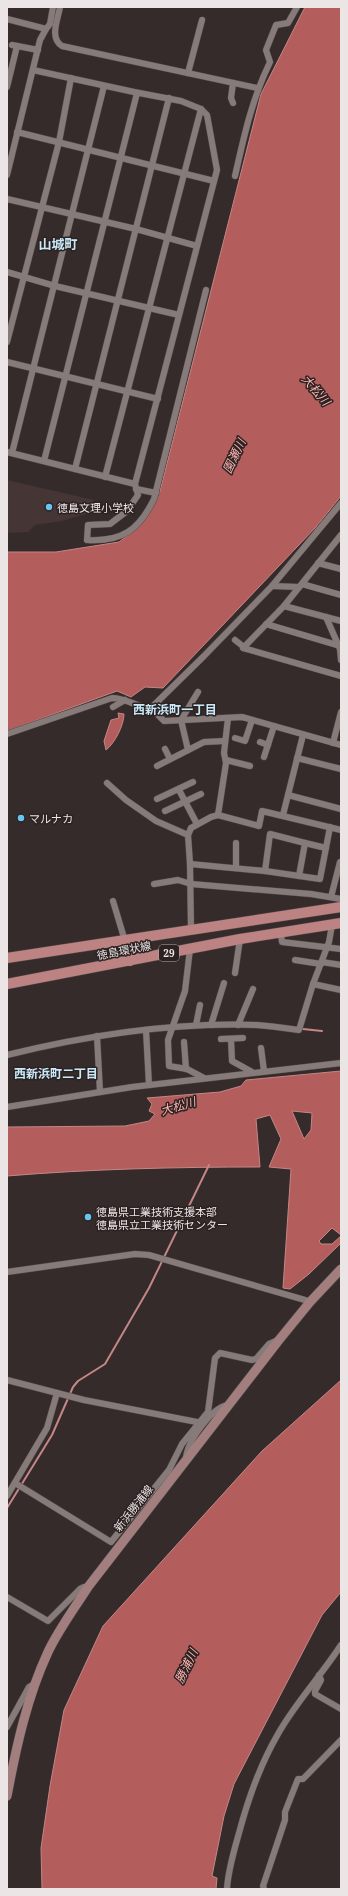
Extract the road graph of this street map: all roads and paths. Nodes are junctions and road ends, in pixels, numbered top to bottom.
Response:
1 (53, 7) edge
2 (60, 7) edge
3 (297, 7) edge
4 (7, 19) edge
5 (202, 20) dead end
6 (46, 29) junction
7 (38, 50) junction
8 (33, 70) junction
9 (188, 73) junction
10 (71, 78) junction
11 (233, 83) junction
12 (104, 86) junction
13 (7, 87) edge
14 (257, 88) junction
15 (137, 93) junction
16 (169, 98) junction
17 (233, 103) dead end
18 (201, 108) junction
19 (17, 132) junction
20 (59, 142) junction
21 (88, 150) junction
22 (120, 158) junction
23 (152, 166) junction
24 (184, 174) junction
25 (7, 175) edge
26 (235, 176) dead end
27 (214, 182) junction
28 (7, 199) edge
29 (43, 207) junction
30 (72, 214) junction
31 (106, 222) junction
32 (136, 229) junction
33 (167, 237) junction
34 (197, 246) junction
35 (7, 272) edge
36 (23, 276) junction
37 (55, 286) junction
38 (206, 290) dead end
39 (87, 293) junction
40 (118, 300) junction
41 (149, 308) junction
42 (179, 315) junction
43 (7, 342) edge
44 (7, 362) edge
45 (33, 368) junction
46 (66, 376) junction
47 (96, 383) junction
48 (127, 391) junction
49 (158, 399) junction
50 (9, 453) edge
51 (44, 461) junction
52 (75, 469) junction
53 (105, 477) junction
54 (136, 486) junction
55 (156, 493) junction
56 (341, 503) edge
57 (341, 535) edge
58 (318, 563) junction
59 (341, 570) edge
60 (272, 586) junction
61 (300, 586) junction
62 (341, 595) edge
63 (284, 606) junction
64 (326, 617) junction
65 (341, 622) edge
66 (266, 624) junction
67 (235, 640) dead end
68 (244, 647) junction
69 (339, 648) edge
70 (341, 660) edge
71 (341, 676) edge
72 (198, 692) dead end
73 (125, 700) junction
74 (113, 707) dead end
75 (151, 708) junction
76 (341, 712) edge
77 (228, 718) junction
78 (181, 720) junction
79 (252, 720) junction
80 (274, 726) junction
81 (7, 734) edge
82 (302, 735) junction
83 (235, 738) dead end
84 (225, 741) junction
85 (260, 742) dead end
86 (333, 742) junction
87 (341, 744) edge
88 (268, 745) junction
89 (165, 749) dead end
90 (188, 750) junction
91 (264, 757) dead end
92 (297, 758) junction
93 (170, 759) junction
94 (226, 760) junction
95 (157, 766) dead end
96 (250, 766) dead end
97 (341, 769) edge
98 (193, 782) dead end
99 (107, 783) dead end
100 (179, 790) junction
101 (201, 794) dead end
102 (288, 795) junction
103 (157, 799) dead end
104 (185, 801) junction
105 (341, 809) edge
106 (165, 811) dead end
107 (218, 815) junction
108 (283, 815) junction
109 (198, 824) junction
110 (330, 827) junction
111 (341, 830) edge
112 (188, 835) junction
113 (236, 843) dead end
114 (305, 843) junction
115 (326, 848) junction
116 (340, 862) dead end
117 (190, 864) junction
118 (236, 868) junction
119 (265, 871) junction
120 (299, 876) junction
121 (154, 884) dead end
122 (191, 884) junction
123 (332, 897) junction
124 (341, 899) edge
125 (113, 901) dead end
126 (341, 907) edge
127 (336, 924) edge
128 (192, 930) junction
129 (281, 933) junction
130 (240, 939) junction
131 (125, 941) junction
132 (328, 947) junction
133 (190, 949) junction
134 (341, 949) edge
135 (7, 958) edge
136 (295, 960) dead end
137 (130, 961) junction
138 (321, 963) junction
139 (341, 965) edge
140 (235, 973) dead end
141 (224, 983) dead end
142 (7, 984) edge
143 (313, 984) junction
144 (253, 989) dead end
145 (341, 990) edge
146 (200, 1005) dead end
147 (196, 1025) junction
148 (211, 1025) junction
149 (238, 1025) junction
150 (172, 1027) junction
151 (146, 1030) junction
152 (97, 1036) junction
153 (243, 1038) dead end
154 (221, 1039) dead end
155 (231, 1039) junction
156 (184, 1042) dead end
157 (261, 1048) dead end
158 (7, 1055) edge
159 (341, 1063) edge
160 (186, 1069) junction
161 (264, 1071) junction
162 (252, 1072) junction
163 (204, 1078) junction
164 (149, 1085) junction
165 (100, 1092) junction
166 (7, 1107) edge
167 (341, 1269) edge
168 (7, 1272) edge
169 (310, 1302) junction
170 (279, 1340) junction
171 (7, 1380) edge
172 (57, 1393) junction
173 (229, 1405) junction
174 (202, 1423) junction
175 (186, 1460) junction
176 (15, 1483) junction
177 (7, 1496) edge
178 (88, 1587) junction
179 (7, 1597) edge
180 (341, 1645) edge
181 (319, 1675) junction
182 (36, 1684) junction
183 (341, 1709) edge
184 (7, 1727) edge
185 (341, 1740) edge
186 (7, 1796) edge
187 (226, 1889) edge
188 (264, 1889) edge

1 - 6 street
2 - 9 street
3 - 14 street
4 - 6 street
5 - 9 street
6 - 7 street
7 - 8 street
7 - 13 street
8 - 10 street
8 - 19 street
9 - 11 street
10 - 12 street
10 - 20 street
11 - 14 street
11 - 17 street
12 - 15 street
12 - 21 street
14 - 26 street
15 - 16 street
15 - 22 street
16 - 18 street
16 - 23 street
18 - 24 street
18 - 27 street
19 - 20 street
19 - 25 street
20 - 21 street
20 - 29 street
21 - 22 street
21 - 30 street
22 - 23 street
22 - 31 street
23 - 24 street
23 - 32 street
24 - 27 street
24 - 33 street
27 - 34 street
28 - 29 street
29 - 30 street
29 - 36 street
30 - 31 street
30 - 37 street
31 - 32 street
31 - 39 street
32 - 33 street
32 - 40 street
33 - 34 street
33 - 41 street
34 - 42 street
35 - 36 street
36 - 37 street
36 - 43 street
37 - 39 street
37 - 45 street
38 - 55 street
39 - 40 street
39 - 46 street
40 - 41 street
40 - 47 street
41 - 42 street
41 - 48 street
42 - 49 street
44 - 45 street
45 - 46 street
45 - 50 street
46 - 47 street
46 - 51 street
47 - 48 street
47 - 52 street
48 - 49 street
48 - 53 street
49 - 54 street
50 - 51 street
51 - 52 street
52 - 53 street
53 - 54 street
54 - 55 street
54 - 55 street
56 - 60 street
57 - 58 street
58 - 59 street
58 - 61 street
60 - 61 street
60 - 75 street
61 - 62 street
61 - 63 street
63 - 64 street
63 - 66 street
64 - 65 street
64 - 69 street
66 - 68 street
66 - 69 street
67 - 68 street
68 - 71 street
69 - 70 street
72 - 78 street
73 - 74 street
73 - 75 street
73 - 81 street
75 - 78 street
76 - 86 street
77 - 78 street
77 - 79 street
77 - 84 street
78 - 90 street
79 - 80 street
79 - 83 street
80 - 82 street
80 - 88 street
82 - 86 street
82 - 92 street
84 - 90 street
84 - 94 street
85 - 88 street
86 - 87 street
88 - 91 street
89 - 93 street
90 - 93 street
92 - 97 street
92 - 102 street
93 - 95 street
94 - 96 street
94 - 107 street
98 - 100 street
99 - 112 street
100 - 103 street
100 - 104 street
101 - 104 street
102 - 105 street
102 - 108 street
104 - 106 street
104 - 109 street
107 - 108 street
107 - 109 street
108 - 110 street
109 - 112 street
110 - 111 street
110 - 115 street
112 - 117 street
113 - 118 street
114 - 115 street
114 - 119 street
114 - 120 street
115 - 120 street
116 - 123 street
117 - 118 street
117 - 122 street
118 - 119 street
119 - 120 street
121 - 122 street
122 - 123 street
122 - 128 street
123 - 124 street
125 - 131 street
126 - 128 main road, 徳島環状線 / 29
127 - 129 main road, 徳島環状線 / 29
127 - 132 street
128 - 131 main road, 徳島環状線 / 29
129 - 130 main road, 徳島環状線 / 29
129 - 132 street
130 - 133 main road, 徳島環状線 / 29
130 - 140 street
131 - 135 main road, 徳島環状線 / 29
131 - 137 main road
132 - 134 street
132 - 138 street
133 - 137 main road, 徳島環状線 / 29
133 - 150 street
136 - 138 street
137 - 142 main road, 徳島環状線 / 29
138 - 139 street
138 - 143 street
141 - 148 street
143 - 145 street
143 - 149 street
144 - 149 street
146 - 147 street
147 - 148 street
147 - 150 street
148 - 149 street
150 - 151 street
150 - 160 street
151 - 152 street
151 - 164 street
152 - 158 street
152 - 165 street
153 - 155 street
154 - 155 street
155 - 162 street
156 - 160 street
157 - 161 street
159 - 161 street
160 - 163 street
161 - 162 street
162 - 163 street
163 - 164 street
164 - 165 street
165 - 166 street
167 - 169 main road, 新浜勝浦線
168 - 169 street
169 - 170 main road, 新浜勝浦線
170 - 173 main road, 新浜勝浦線
170 - 174 street
171 - 172 street
172 - 174 street
172 - 176 street
173 - 174 street
173 - 175 main road, 新浜勝浦線
174 - 175 street
174 - 176 street
175 - 178 main road, 新浜勝浦線
176 - 177 street
178 - 179 street
178 - 182 main road, 新浜勝浦線
180 - 181 street
181 - 183 street
181 - 187 street
182 - 184 street
182 - 186 main road, 新浜勝浦線
185 - 188 street

